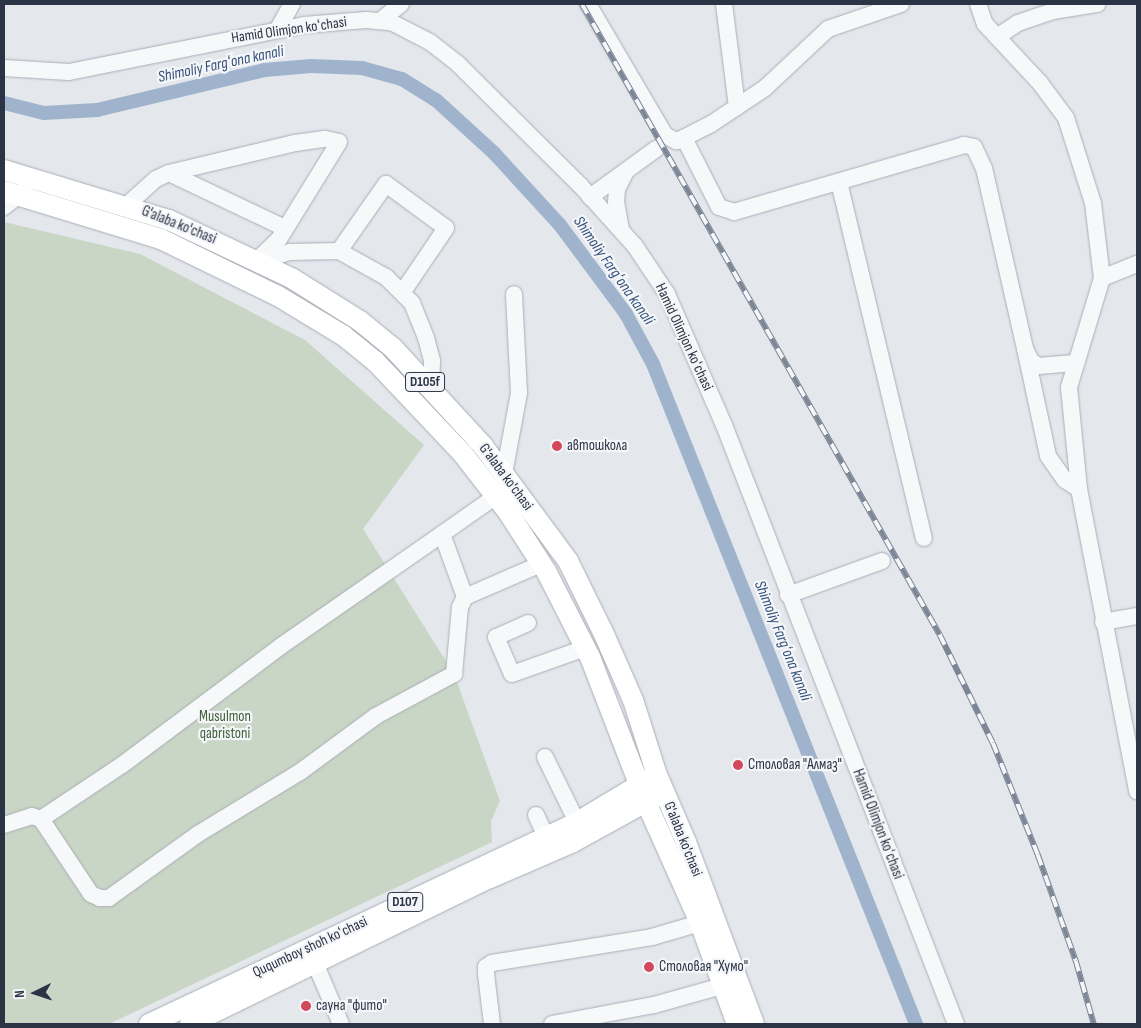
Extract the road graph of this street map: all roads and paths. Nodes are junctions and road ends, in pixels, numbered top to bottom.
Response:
1 (292, 4) edge
2 (401, 4) edge
3 (588, 4) edge
4 (724, 4) edge
5 (901, 4) edge
6 (978, 4) edge
7 (1097, 4) edge
8 (380, 21) junction
9 (278, 30) junction
10 (997, 37) junction
11 (4, 68) edge
12 (737, 107) junction
13 (684, 138) junction
14 (656, 149) dead end
15 (4, 170) edge
16 (626, 171) junction
17 (170, 173) junction
18 (34, 177) junction
19 (840, 182) junction
20 (8, 195) edge
21 (590, 197) junction
22 (127, 205) junction
23 (286, 228) junction
24 (622, 232) junction
25 (339, 251) junction
26 (258, 260) junction
27 (1137, 264) edge
28 (1102, 278) junction
29 (402, 293) junction
30 (514, 294) dead end
31 (1025, 349) junction
32 (1074, 363) junction
33 (431, 388) junction
34 (504, 474) junction
35 (1079, 489) junction
36 (496, 496) junction
37 (442, 534) junction
38 (924, 538) dead end
39 (882, 561) dead end
40 (541, 564) junction
41 (788, 594) junction
42 (465, 597) junction
43 (1137, 616) edge
44 (1103, 622) junction
45 (528, 623) dead end
46 (585, 648) junction
47 (545, 757) dead end
48 (661, 783) junction
49 (1137, 792) edge
50 (643, 793) junction
51 (536, 815) dead end
52 (41, 819) junction
53 (577, 822) junction
54 (4, 825) edge
55 (546, 836) junction
56 (700, 923) junction
57 (315, 963) junction
58 (722, 986) junction
59 (599, 1020) edge
60 (150, 1024) edge
61 (190, 1024) edge
62 (341, 1024) edge
63 (492, 1024) edge
64 (552, 1024) edge
65 (738, 1024) edge
66 (754, 1024) edge
67 (956, 1024) edge

1 - 9 street
2 - 8 street
3 - 13 street
4 - 12 street
5 - 12 street
6 - 10 street
7 - 10 street
8 - 9 street, Hamid Olimjon koʻchasi
8 - 21 street, Hamid Olimjon koʻchasi
9 - 11 street, Hamid Olimjon koʻchasi
10 - 28 street
12 - 13 street
13 - 19 street
14 - 16 street
15 - 18 main road, G'alaba ko'chasi / D105f
16 - 21 street
16 - 24 street
17 - 22 street
17 - 23 street
17 - 23 street
18 - 20 street
18 - 22 main road, G'alaba ko'chasi / D105f
19 - 31 street
19 - 38 street
20 - 36 main road, G'alaba ko'chasi / D105f
21 - 24 street, Hamid Olimjon koʻchasi
22 - 26 main road, G'alaba ko'chasi / D105f
23 - 26 street
24 - 41 street, Hamid Olimjon koʻchasi
25 - 26 street
25 - 29 street
25 - 29 street
26 - 33 main road, G'alaba ko'chasi / D105f
27 - 28 street
28 - 32 street
29 - 33 street
30 - 34 street
31 - 32 street
31 - 35 street
32 - 35 street
33 - 34 main road, G'alaba ko'chasi / D105f
34 - 48 main road, G'alaba ko'chasi / D105f
35 - 44 street
36 - 37 street
36 - 40 main road, G'alaba ko'chasi / D105f
37 - 42 street
37 - 52 street
39 - 41 street
40 - 42 street
40 - 46 main road, G'alaba ko'chasi / D105f
41 - 67 street, Hamid Olimjon koʻchasi
42 - 52 street
43 - 44 street
44 - 49 street
45 - 46 street
46 - 50 main road, G'alaba ko'chasi / D105f
47 - 53 street
48 - 50 main road, Ququmboy shoh koʻchasi / D107
48 - 66 main road, G'alaba ko'chasi / D105f
50 - 53 main road, Ququmboy shoh koʻchasi / D107
50 - 56 main road, G'alaba ko'chasi / D105f
50 - 57 main road, Ququmboy shoh koʻchasi / D107
51 - 55 street
52 - 54 street
53 - 55 main road, Ququmboy shoh koʻchasi / D107
55 - 60 main road, Ququmboy shoh koʻchasi / D107
56 - 58 main road, G'alaba ko'chasi / D105f
56 - 63 street
57 - 61 main road, Ququmboy shoh koʻchasi / D107
57 - 62 street
58 - 59 street
58 - 65 main road, G'alaba ko'chasi / D105f
59 - 64 street

